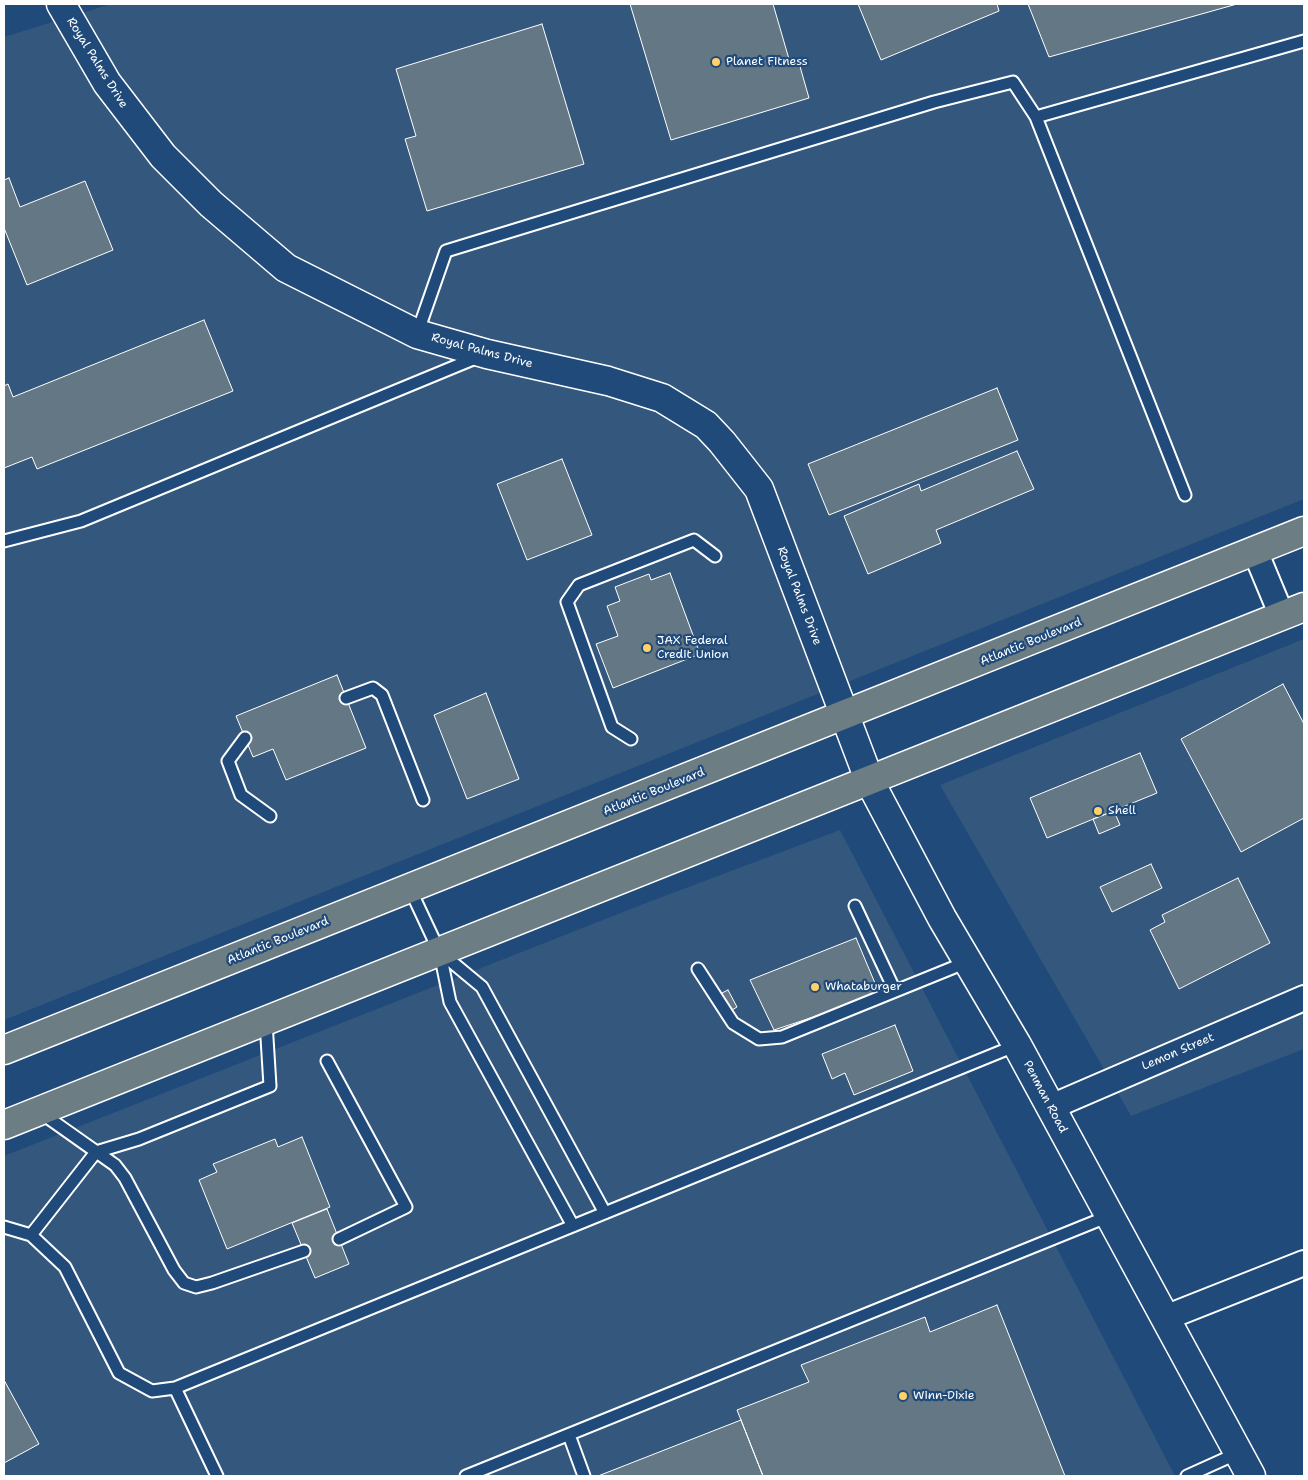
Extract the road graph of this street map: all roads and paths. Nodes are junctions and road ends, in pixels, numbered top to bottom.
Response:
1 (61, 4) edge
2 (1304, 41) edge
3 (1036, 117) junction
4 (417, 334) junction
5 (487, 354) junction
6 (1185, 494) dead end
7 (1304, 532) edge
8 (4, 540) edge
9 (1256, 551) junction
10 (715, 556) dead end
11 (1293, 612) edge
12 (346, 698) dead end
13 (845, 716) junction
14 (245, 738) dead end
15 (631, 739) dead end
16 (870, 782) junction
17 (423, 800) dead end
18 (270, 816) dead end
19 (410, 889) junction
20 (855, 906) dead end
21 (440, 953) junction
22 (968, 962) junction
23 (698, 969) dead end
24 (895, 991) junction
25 (1304, 998) edge
26 (266, 1022) junction
27 (1017, 1045) junction
28 (4, 1050) edge
29 (327, 1062) dead end
30 (1051, 1107) junction
31 (39, 1111) junction
32 (4, 1125) edge
33 (96, 1152) junction
34 (605, 1213) junction
35 (1108, 1216) junction
36 (573, 1226) junction
37 (4, 1227) edge
38 (31, 1235) junction
39 (339, 1239) dead end
40 (304, 1251) dead end
41 (1304, 1263) edge
42 (1165, 1318) junction
43 (175, 1388) junction
44 (568, 1435) junction
45 (1245, 1465) edge
46 (217, 1476) edge
47 (466, 1476) edge
48 (584, 1476) edge
49 (1187, 1476) edge

1 - 4 street, Royal Palms Drive
2 - 3 lane
3 - 4 lane
3 - 6 lane
4 - 5 street, Royal Palms Drive
5 - 8 lane
5 - 13 street, Royal Palms Drive
7 - 9 highway, Atlantic Boulevard
9 - 11 street
9 - 13 highway, Atlantic Boulevard
10 - 15 lane
11 - 16 highway
12 - 17 lane
13 - 16 street, Penman Road
13 - 19 highway, Atlantic Boulevard
14 - 18 lane
16 - 21 highway
16 - 22 street, Penman Road
19 - 21 lane
19 - 28 highway, Atlantic Boulevard
20 - 24 lane
21 - 26 highway
21 - 34 lane
21 - 36 lane
22 - 24 lane
22 - 27 street, Penman Road
23 - 24 lane
25 - 30 street, Lemon Street
26 - 31 highway
26 - 33 lane
27 - 30 street, Penman Road
27 - 34 lane
29 - 39 lane
30 - 35 street, Penman Road
31 - 32 highway
31 - 33 lane
33 - 38 lane
33 - 40 lane
34 - 36 lane
35 - 42 street, Penman Road
35 - 44 lane
36 - 43 lane
37 - 38 lane
38 - 43 lane
41 - 42 street
42 - 45 street, Penman Road
43 - 46 lane
44 - 47 lane
44 - 48 lane
45 - 49 lane

